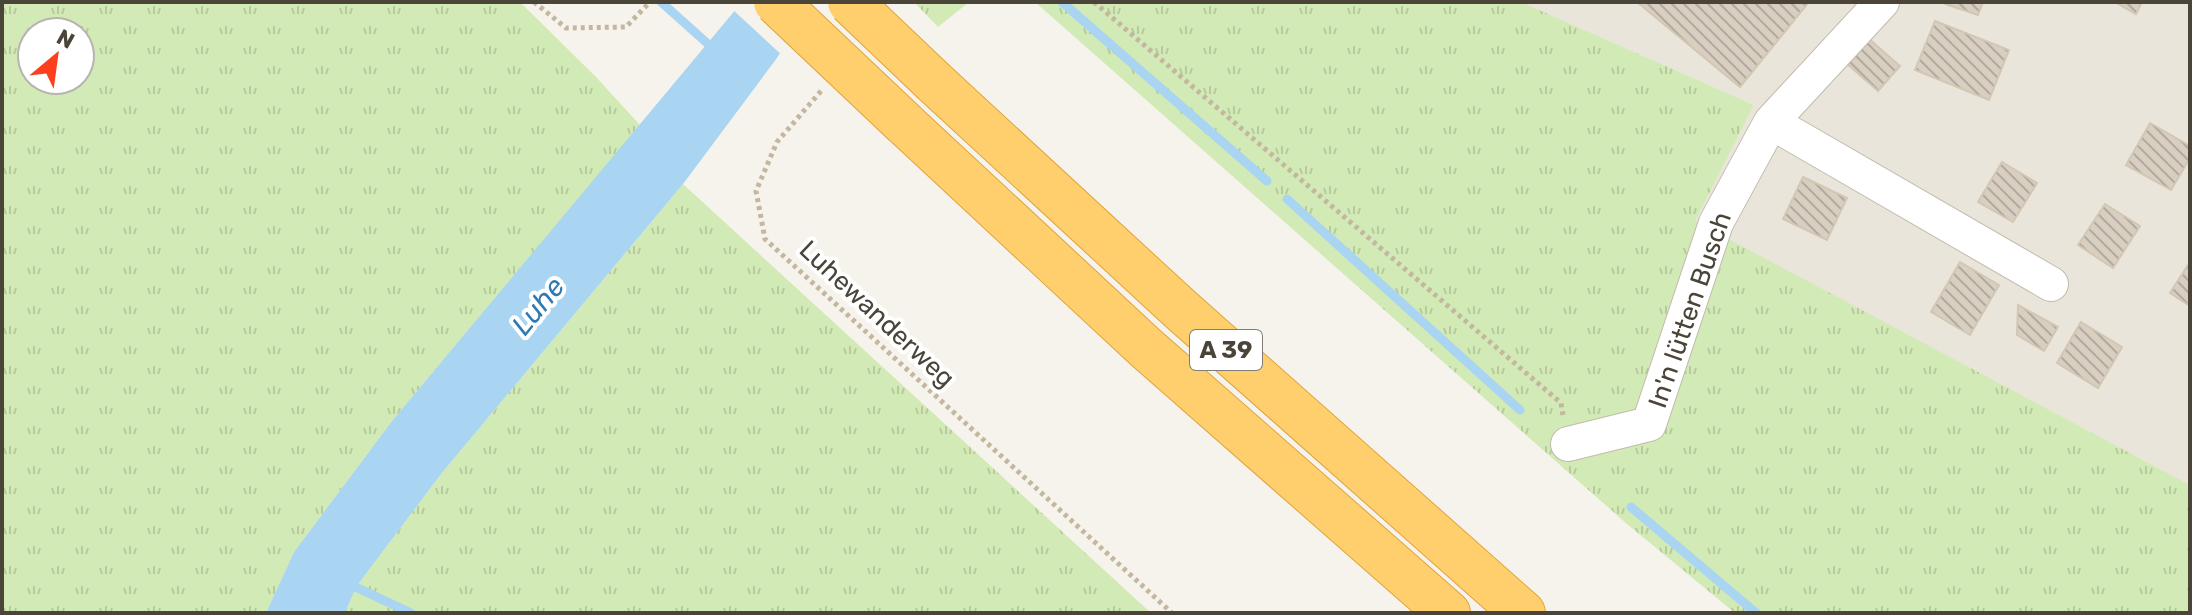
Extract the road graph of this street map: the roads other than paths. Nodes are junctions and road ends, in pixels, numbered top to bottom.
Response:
1 (776, 2) edge
2 (850, 2) edge
3 (1882, 2) edge
4 (1771, 122) junction
5 (2051, 284) dead end
6 (1568, 444) road end
7 (1448, 613) edge
8 (1523, 613) edge

1 - 7 highway, A 39, bridge
2 - 8 highway, A 39, bridge
3 - 4 street, In'n lütten Busch
4 - 5 street
4 - 6 street, In'n lütten Busch

